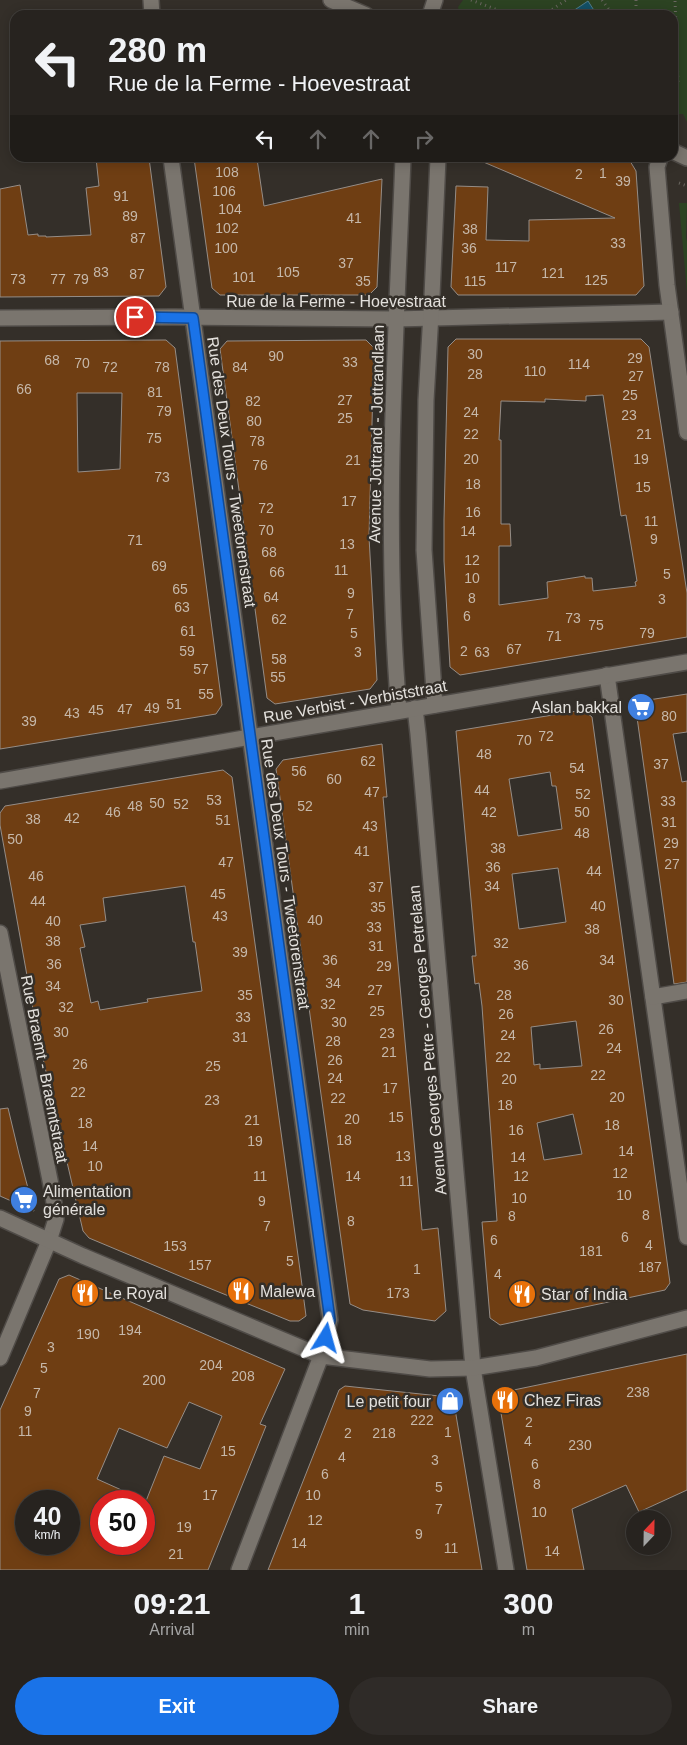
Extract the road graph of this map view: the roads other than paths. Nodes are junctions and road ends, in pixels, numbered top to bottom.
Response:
1 (331, 0) edge
2 (354, 10) edge
3 (172, 162) edge
4 (403, 162) edge
5 (438, 162) edge
6 (659, 162) edge
7 (671, 312) junction
8 (0, 318) edge
9 (193, 318) junction
10 (396, 319) junction
11 (430, 319) junction
12 (687, 432) edge
13 (687, 662) edge
14 (607, 675) junction
15 (435, 705) junction
16 (414, 708) junction
17 (399, 711) junction
18 (250, 737) junction
19 (0, 781) edge
20 (0, 933) edge
21 (687, 991) edge
22 (653, 997) junction
23 (0, 1218) edge
24 (687, 1237) edge
25 (49, 1241) junction
26 (687, 1318) edge
27 (322, 1356) junction
28 (0, 1358) edge
29 (473, 1368) junction
30 (239, 1570) edge
31 (506, 1570) edge

1 - 2 street
3 - 9 street, Rue des Deux Tours - Tweetorenstraat
4 - 10 street, Avenue Jottrand - Jottrandlaan
5 - 11 street
6 - 7 street
7 - 11 street, Rue de la Ferme - Hoevestraat
7 - 12 street
8 - 9 street, Rue de la Ferme - Hoevestraat
9 - 10 street, Rue de la Ferme - Hoevestraat
9 - 18 street, Rue des Deux Tours - Tweetorenstraat
10 - 11 street, Rue de la Ferme - Hoevestraat
10 - 17 street, Avenue Jottrand - Jottrandlaan
11 - 15 street
13 - 14 street, Rue Verbist - Verbiststraat
14 - 15 street, Rue Verbist - Verbiststraat
14 - 22 street
15 - 16 street, Rue Verbist - Verbiststraat
16 - 17 street, Rue Verbist - Verbiststraat
16 - 29 street, Avenue Georges Petre - Georges Petrelaan
17 - 18 street, Rue Verbist - Verbiststraat
18 - 19 street, Rue Verbist - Verbiststraat
18 - 27 street, Rue des Deux Tours - Tweetorenstraat
20 - 25 street, Rue Braemt - Braemtstraat
21 - 22 street
22 - 24 street
23 - 25 street
25 - 27 street
25 - 28 street, Rue Braemt - Braemtstraat
26 - 29 street
27 - 29 street
27 - 30 street, Rue des Deux Tours - Tweetorenstraat
29 - 31 street, Avenue Georges Petre - Georges Petrelaan

